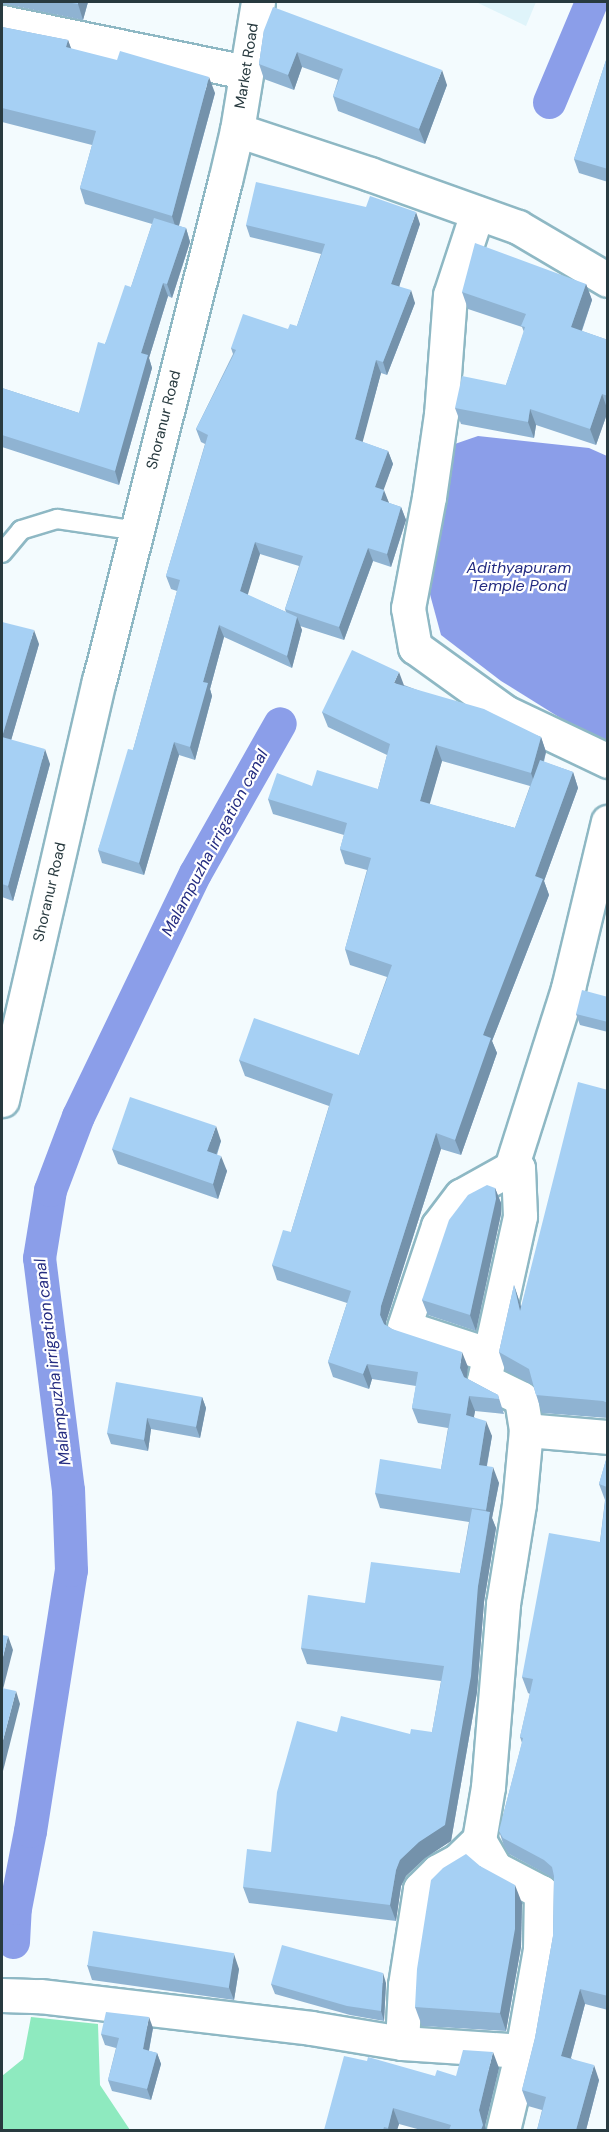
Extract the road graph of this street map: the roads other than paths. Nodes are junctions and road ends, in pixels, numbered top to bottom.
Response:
1 (258, 2) edge
2 (2, 22) edge
3 (246, 72) junction
4 (237, 130) junction
5 (477, 213) junction
6 (608, 280) edge
7 (137, 531) junction
8 (2, 553) edge
9 (608, 761) edge
10 (608, 822) edge
11 (2, 1100) edge
12 (511, 1168) junction
13 (490, 1354) junction
14 (526, 1430) junction
15 (608, 1437) edge
16 (479, 1840) junction
17 (2, 1995) edge
18 (402, 2043) junction
19 (522, 2051) junction
20 (503, 2130) edge

1 - 3 street, Market Road
2 - 3 street
3 - 4 street, Market Road
4 - 5 street
4 - 7 street, Shoranur Road
5 - 6 street
5 - 9 street
7 - 8 lane
7 - 11 street, Shoranur Road
10 - 12 street
12 - 13 street
12 - 13 street
13 - 14 street
14 - 15 street
14 - 16 street
16 - 18 street
16 - 19 street
17 - 18 street
18 - 19 street
19 - 20 street

